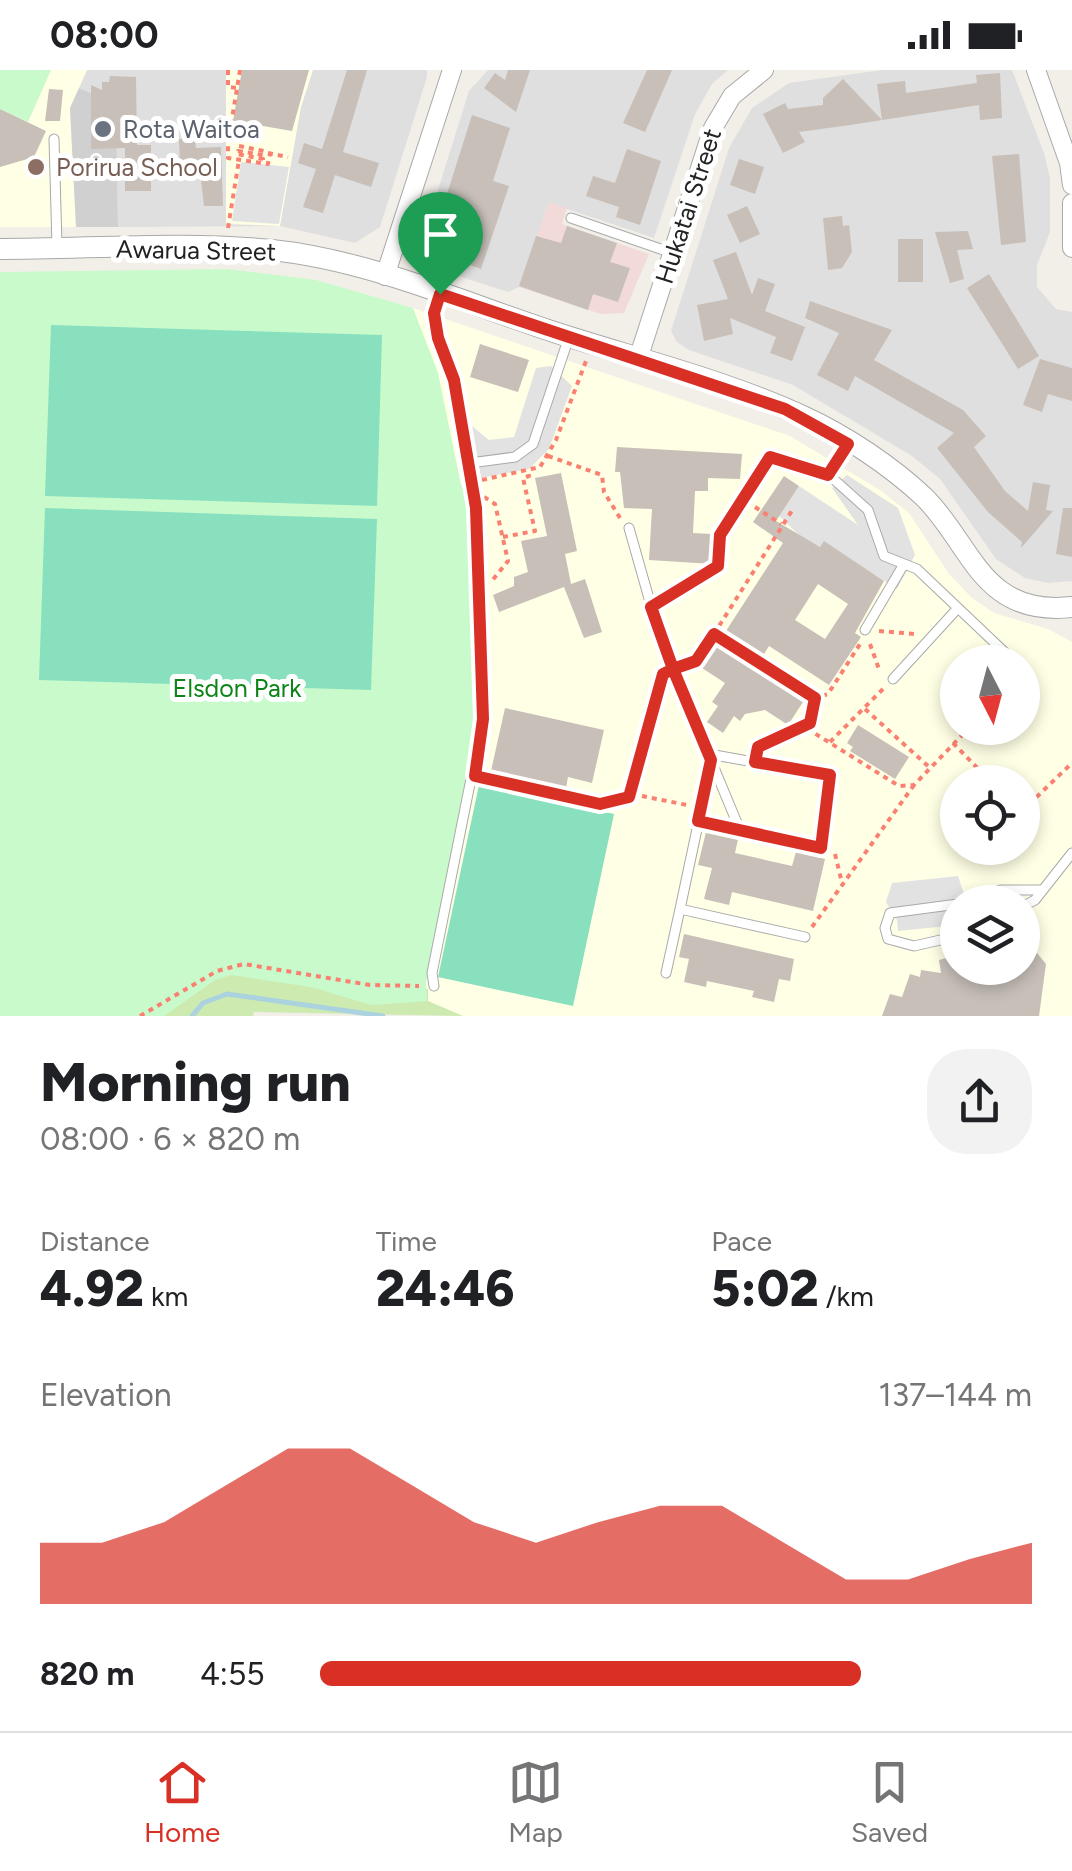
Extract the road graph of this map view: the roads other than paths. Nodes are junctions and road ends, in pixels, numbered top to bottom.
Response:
1 (452, 70) edge
2 (764, 70) edge
3 (1036, 70) edge
4 (54, 139) dead end
5 (1072, 185) edge
6 (1072, 203) edge
7 (572, 218) dead end
8 (1072, 248) edge
9 (57, 249) junction
10 (0, 250) edge
11 (672, 253) junction
12 (385, 276) junction
13 (440, 294) junction
14 (569, 337) junction
15 (638, 359) junction
16 (848, 444) junction
17 (470, 463) junction
18 (828, 475) junction
19 (629, 528) road end
20 (720, 535) road end
21 (904, 564) junction
22 (1042, 606) junction
23 (1072, 606) edge
24 (957, 609) junction
25 (1072, 624) edge
26 (865, 630) road end
27 (996, 645) edge
28 (673, 669) junction
29 (889, 683) road end
30 (710, 758) junction
31 (792, 769) road end
32 (475, 776) junction
33 (698, 821) junction
34 (740, 830) junction
35 (821, 848) road end
36 (1072, 853) edge
37 (1042, 890) edge
38 (940, 906) edge
39 (680, 910) junction
40 (805, 937) road end
41 (940, 940) edge
42 (666, 973) dead end
43 (434, 986) road end

1 - 12 street
2 - 11 street, Hukatai Street
3 - 5 street
4 - 9 lane
6 - 8 street
7 - 11 lane
9 - 10 street, Awarua Street
9 - 12 street, Awarua Street
11 - 15 street, Hukatai Street
12 - 13 street, Awarua Street
13 - 14 street, Awarua Street
13 - 17 lane
14 - 15 street, Awarua Street
14 - 17 lane
15 - 16 street, Awarua Street
16 - 18 lane
16 - 22 street, Awarua Street
17 - 32 lane
18 - 20 lane
18 - 21 lane
19 - 28 lane
21 - 24 lane
21 - 26 lane
22 - 23 street, Awarua Street
22 - 25 street
24 - 27 lane
24 - 29 lane
28 - 30 lane
28 - 32 lane
30 - 31 lane
30 - 33 lane
30 - 34 lane
32 - 43 lane
33 - 34 lane
33 - 39 lane
34 - 35 lane
36 - 37 lane
38 - 41 lane
39 - 40 lane
39 - 42 lane

